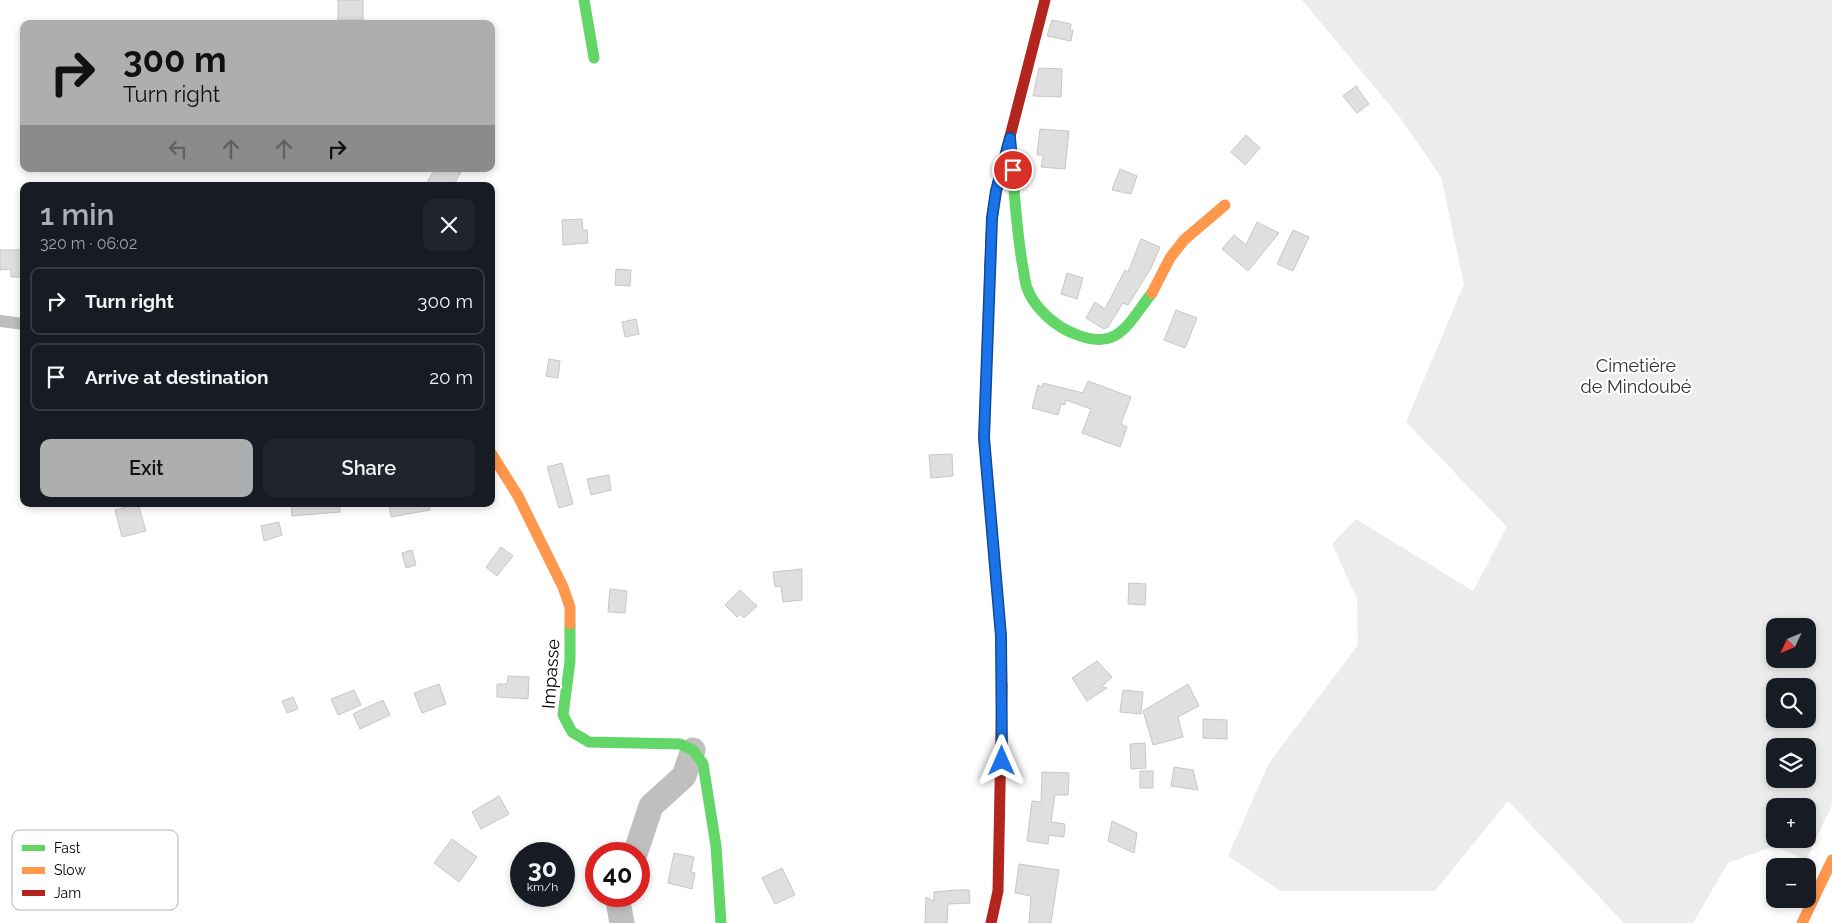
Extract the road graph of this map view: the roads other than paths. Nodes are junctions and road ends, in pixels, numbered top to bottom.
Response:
1 (584, 0) edge
2 (1045, 0) edge
3 (594, 58) dead end
4 (1010, 138) junction
5 (1225, 205) dead end
6 (0, 321) edge
7 (20, 324) edge
8 (495, 459) edge
9 (1832, 860) edge
10 (721, 923) edge
11 (991, 923) edge
12 (1802, 923) edge

1 - 3 street
2 - 4 street
4 - 5 street
4 - 11 street
6 - 7 street
8 - 10 street, Impasse
9 - 12 street

